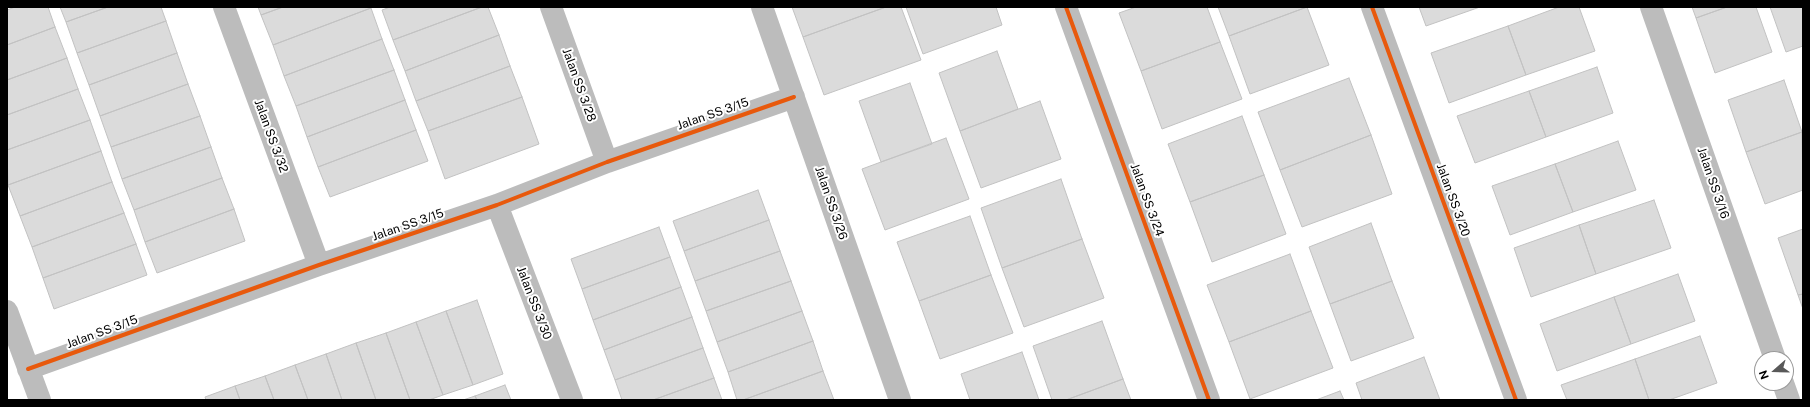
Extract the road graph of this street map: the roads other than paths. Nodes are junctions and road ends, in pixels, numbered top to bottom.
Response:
1 (224, 7) edge
2 (551, 7) edge
3 (762, 7) edge
4 (1066, 7) edge
5 (1372, 7) edge
6 (1651, 7) edge
7 (794, 96) junction
8 (607, 162) junction
9 (497, 205) junction
10 (319, 265) junction
11 (7, 311) edge
12 (1772, 351) edge
13 (28, 369) junction
14 (40, 400) edge
15 (572, 400) edge
16 (900, 400) edge
17 (1209, 400) edge
18 (1516, 400) edge

1 - 10 street, Jalan SS 3/32
2 - 8 street, Jalan SS 3/28
3 - 7 street, Jalan SS 3/26
4 - 17 street, Jalan SS 3/24
5 - 18 street, Jalan SS 3/20
6 - 12 street, Jalan SS 3/16
7 - 8 street, Jalan SS 3/15
7 - 16 street, Jalan SS 3/26
8 - 9 street, Jalan SS 3/15
9 - 10 street, Jalan SS 3/15
9 - 15 street, Jalan SS 3/30
10 - 13 street, Jalan SS 3/15
11 - 13 street
13 - 14 street

